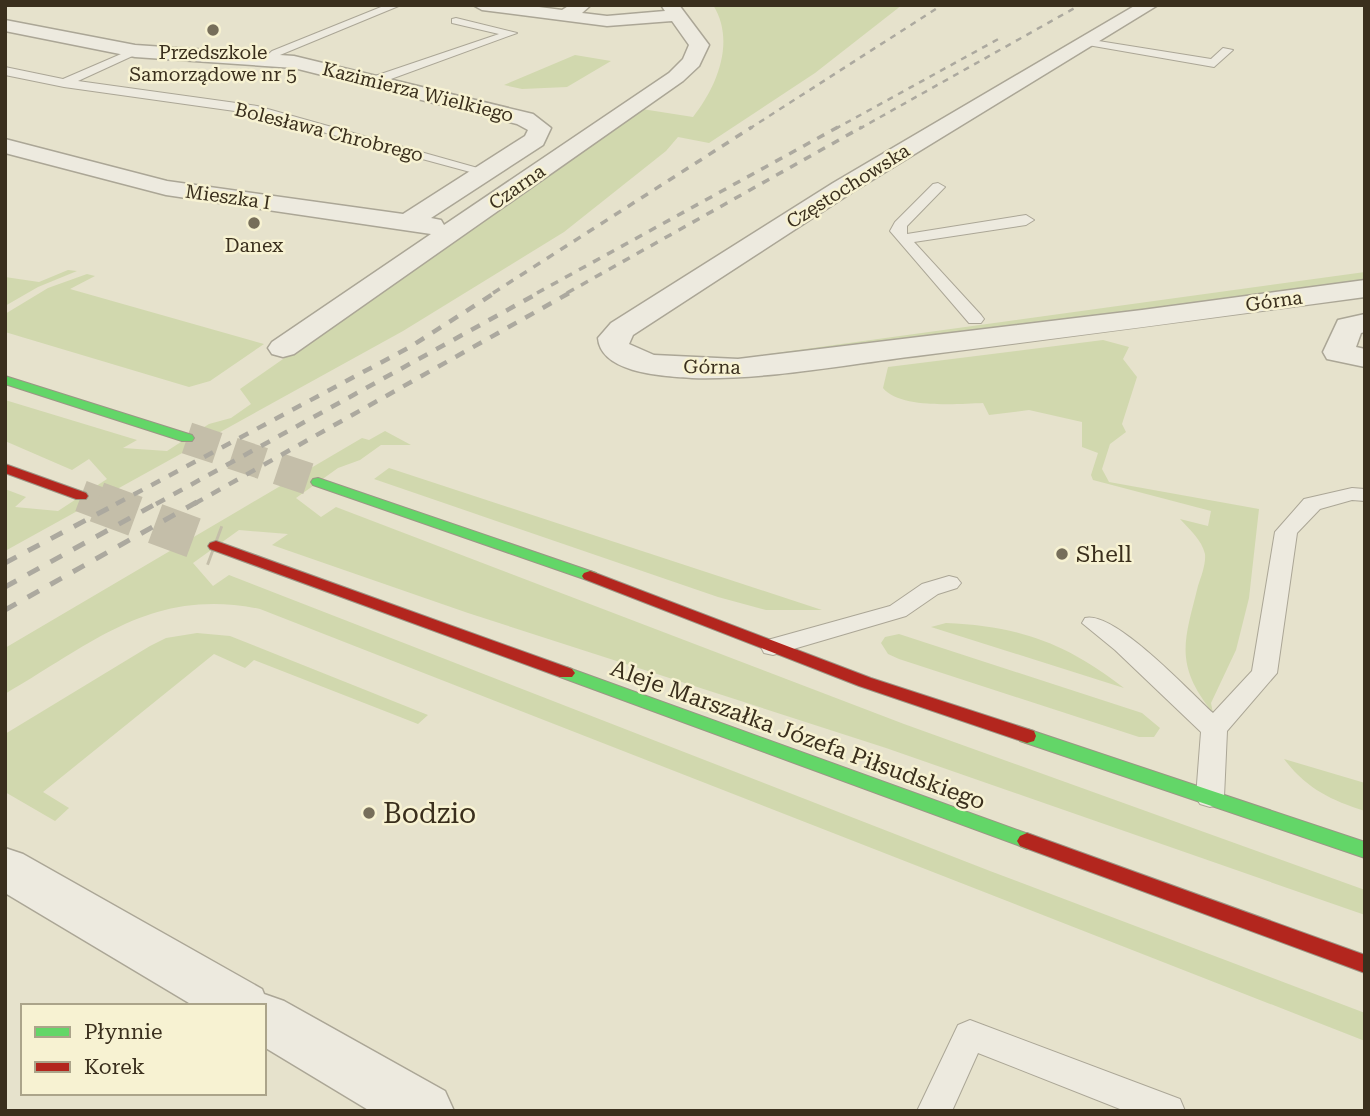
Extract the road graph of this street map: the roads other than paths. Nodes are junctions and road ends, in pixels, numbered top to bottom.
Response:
1 (396, 5) edge
2 (482, 5) edge
3 (582, 5) edge
4 (1149, 5) edge
5 (674, 10) edge
6 (565, 16) junction
7 (456, 21) dead end
8 (5, 25) edge
9 (1086, 42) junction
10 (1144, 42) dead end
11 (1132, 50) junction
12 (1227, 50) dead end
13 (135, 51) junction
14 (268, 60) junction
15 (5, 71) edge
16 (376, 80) junction
17 (64, 83) junction
18 (5, 146) edge
19 (485, 172) junction
20 (938, 187) dead end
21 (1026, 220) dead end
22 (408, 222) junction
23 (455, 230) junction
24 (903, 239) junction
25 (1365, 265) edge
26 (1365, 288) edge
27 (975, 319) junction
28 (1365, 323) edge
29 (284, 348) dead end
30 (1365, 358) edge
31 (671, 366) junction
32 (5, 380) edge
33 (187, 438) tunnel mouth
34 (5, 468) edge
35 (318, 482) tunnel mouth
36 (1365, 495) edge
37 (81, 496) tunnel mouth
38 (216, 546) tunnel mouth
39 (949, 583) dead end
40 (1094, 623) dead end
41 (774, 647) junction
42 (1214, 729) junction
43 (1210, 797) junction
44 (1365, 850) edge
45 (5, 868) edge
46 (1365, 964) edge
47 (240, 1004) edge
48 (266, 1019) edge
49 (425, 1111) edge
50 (934, 1111) edge
51 (1168, 1111) edge

1 - 14 lane
2 - 6 street
3 - 6 street
4 - 9 street, Częstochowska
5 - 6 street
5 - 23 street, Czarna
7 - 16 lane
8 - 13 street, Kazimierza Wielkiego
9 - 11 lane
9 - 31 street, Częstochowska
10 - 11 lane
11 - 12 lane
13 - 14 street, Kazimierza Wielkiego
13 - 17 lane
14 - 16 street, Kazimierza Wielkiego
15 - 17 lane, Bolesława Chrobrego
16 - 19 street, Kazimierza Wielkiego
17 - 19 lane, Bolesława Chrobrego
18 - 22 street, Mieszka I
19 - 22 street, Kazimierza Wielkiego
20 - 24 lane
21 - 24 lane
22 - 23 street, Mieszka I
23 - 29 street, Czarna
24 - 27 lane
25 - 27 street, Górna
26 - 31 street, Górna
27 - 31 street, Górna
28 - 30 street
32 - 33 main road
34 - 37 main road
35 - 41 main road
36 - 42 lane
38 - 46 main road, Aleje Marszałka Józefa Piłsudskiego
39 - 41 lane
40 - 42 lane
41 - 43 main road
42 - 43 lane
43 - 44 main road
45 - 47 street
48 - 49 street
50 - 51 lane

